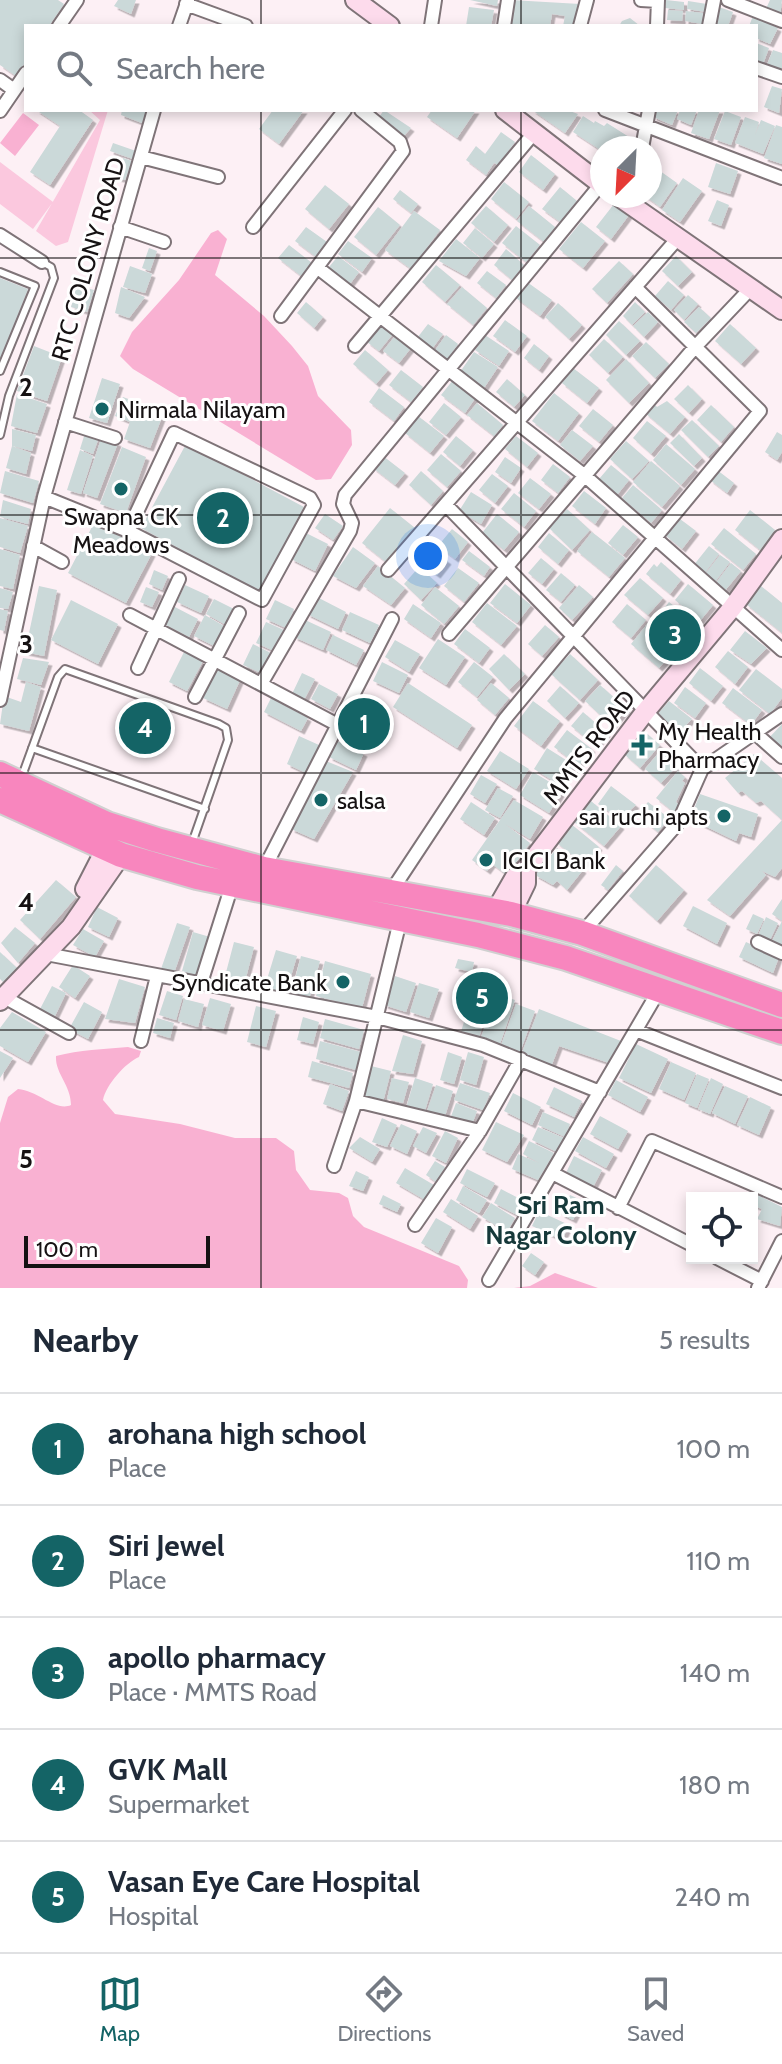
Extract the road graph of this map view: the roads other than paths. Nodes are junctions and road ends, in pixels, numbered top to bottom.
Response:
1 (77, 0) edge
2 (355, 0) edge
3 (435, 0) edge
4 (508, 0) edge
5 (587, 0) edge
6 (641, 0) edge
7 (658, 0) edge
8 (714, 0) edge
9 (728, 0) edge
10 (187, 2) edge
11 (782, 21) edge
12 (60, 24) edge
13 (180, 24) edge
14 (241, 24) edge
15 (387, 24) edge
16 (431, 24) edge
17 (504, 24) edge
18 (581, 24) edge
19 (657, 24) edge
20 (709, 24) edge
21 (758, 69) edge
22 (24, 76) edge
23 (782, 77) edge
24 (0, 80) edge
25 (14, 90) junction
26 (0, 111) edge
27 (153, 112) edge
28 (343, 112) edge
29 (363, 112) edge
30 (508, 112) edge
31 (611, 112) edge
32 (649, 112) edge
33 (647, 124) junction
34 (534, 133) junction
35 (644, 136) edge
36 (141, 157) junction
37 (590, 176) edge
38 (218, 177) dead end
39 (782, 178) edge
40 (590, 199) edge
41 (639, 208) edge
42 (120, 227) junction
43 (253, 227) dead end
44 (0, 235) edge
45 (678, 238) junction
46 (164, 242) dead end
47 (42, 262) joint
48 (318, 268) junction
49 (0, 272) edge
50 (635, 287) junction
51 (751, 288) junction
52 (782, 310) edge
53 (281, 316) dead end
54 (380, 318) junction
55 (355, 346) dead end
56 (695, 347) junction
57 (448, 370) junction
58 (0, 371) edge
59 (65, 422) junction
60 (515, 425) junction
61 (0, 435) edge
62 (115, 438) dead end
63 (584, 475) junction
64 (44, 497) junction
65 (447, 506) junction
66 (128, 531) junction
67 (654, 538) junction
68 (782, 539) edge
69 (33, 546) junction
70 (62, 562) dead end
71 (508, 566) junction
72 (388, 570) dead end
73 (179, 579) dead end
74 (732, 608) junction
75 (239, 613) dead end
76 (130, 615) dead end
77 (392, 619) dead end
78 (156, 629) junction
79 (449, 634) dead end
80 (575, 637) junction
81 (782, 650) edge
82 (214, 659) junction
83 (138, 668) dead end
84 (261, 684) junction
85 (195, 697) dead end
86 (0, 700) edge
87 (645, 712) junction
88 (782, 714) edge
89 (338, 725) junction
90 (755, 733) junction
91 (32, 748) junction
92 (782, 757) edge
93 (702, 769) junction
94 (10, 778) edge
95 (1, 801) edge
96 (205, 809) junction
97 (190, 849) junction
98 (114, 852) junction
99 (264, 869) junction
100 (232, 885) junction
101 (299, 887) junction
102 (392, 890) junction
103 (503, 912) junction
104 (400, 921) junction
105 (582, 933) junction
106 (758, 942) dead end
107 (782, 953) edge
108 (46, 954) junction
109 (157, 976) junction
110 (201, 983) junction
111 (661, 987) junction
112 (2, 999) edge
113 (782, 1005) edge
114 (377, 1017) junction
115 (638, 1031) junction
116 (782, 1032) edge
117 (69, 1033) dead end
118 (141, 1041) dead end
119 (521, 1059) junction
120 (782, 1088) edge
121 (600, 1092) junction
122 (356, 1101) junction
123 (480, 1131) junction
124 (334, 1166) dead end
125 (552, 1173) junction
126 (782, 1197) edge
127 (618, 1208) junction
128 (415, 1225) dead end
129 (782, 1241) edge
130 (686, 1242) edge
131 (727, 1264) edge
132 (489, 1280) dead end
133 (760, 1284) edge

1 - 12 street
2 - 15 main road
3 - 16 street
4 - 17 street
5 - 18 street
6 - 7 street
7 - 19 street
8 - 20 street
9 - 11 street
10 - 13 street
10 - 14 street
21 - 23 street
22 - 25 street
24 - 25 street
25 - 26 street
27 - 36 street, RTC COLONY ROAD
28 - 43 street
29 - 48 street
30 - 34 main road
31 - 33 street
32 - 33 street
33 - 35 street
33 - 39 street
34 - 37 main road
34 - 54 street
36 - 38 street
36 - 42 street, RTC COLONY ROAD
40 - 57 street
41 - 45 main road
42 - 46 street
42 - 59 street, RTC COLONY ROAD
44 - 47 street
45 - 50 street
45 - 51 main road
47 - 61 lane
48 - 53 street
48 - 54 street
49 - 58 lane
50 - 56 street
50 - 60 street
51 - 52 main road
51 - 56 street
54 - 55 street
54 - 57 street
56 - 63 street
56 - 67 street
57 - 60 street
57 - 84 street
59 - 62 street
59 - 64 street, RTC COLONY ROAD
60 - 63 street
60 - 65 street
63 - 67 street
63 - 71 street
64 - 66 street
64 - 69 street, RTC COLONY ROAD
65 - 71 street
65 - 72 street
66 - 66 street
67 - 74 street
67 - 80 street
68 - 74 main road, MMTS ROAD
69 - 70 street
69 - 86 street, RTC COLONY ROAD
71 - 79 street
71 - 80 street
73 - 78 street
74 - 81 street
74 - 87 main road, MMTS ROAD
75 - 82 street
76 - 78 street
77 - 89 street
78 - 82 street
78 - 83 street
80 - 87 street
80 - 102 street
82 - 84 street
82 - 85 street
84 - 89 street
87 - 93 street
87 - 103 main road, MMTS ROAD
88 - 90 street
89 - 99 street
90 - 92 street
90 - 93 street
91 - 94 lane
91 - 96 lane
91 - 96 lane
93 - 105 street
94 - 97 highway
95 - 98 highway
96 - 97 lane
97 - 99 highway
98 - 100 highway
98 - 108 main road
99 - 101 highway
100 - 101 highway
100 - 110 street
101 - 102 highway
101 - 104 highway
102 - 103 highway
103 - 105 highway
104 - 111 highway
104 - 114 street
105 - 113 highway
106 - 107 street
108 - 109 street
108 - 112 main road
109 - 110 street
109 - 118 street
110 - 114 street
111 - 115 street
111 - 116 highway
112 - 117 street
114 - 119 street
114 - 122 street
115 - 120 street
115 - 121 street
119 - 121 street
119 - 123 street
121 - 125 street
122 - 123 street
122 - 124 street
123 - 128 street
125 - 127 street
125 - 132 street
126 - 127 street
127 - 130 street
129 - 133 street
131 - 133 street

